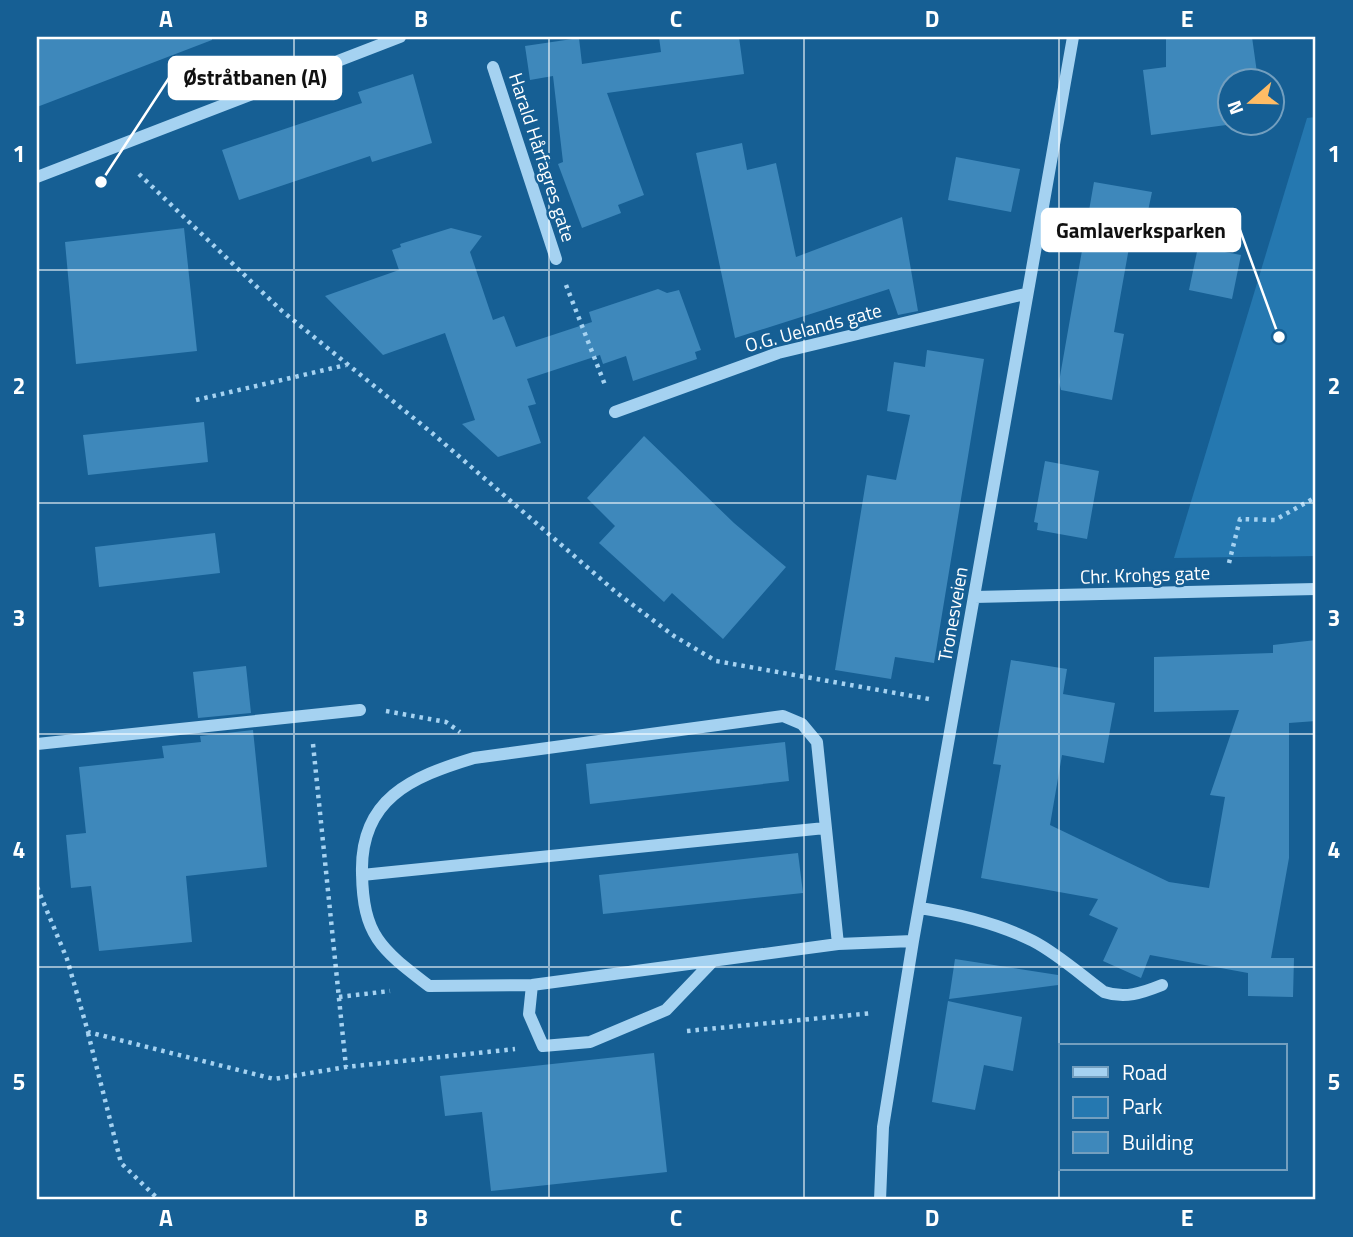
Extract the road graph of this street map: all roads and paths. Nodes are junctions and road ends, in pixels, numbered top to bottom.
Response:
1 (400, 37) edge
2 (1073, 37) edge
3 (493, 67) dead end
4 (139, 174) dead end
5 (37, 177) edge
6 (556, 259) joint
7 (1026, 294) junction
8 (347, 365) junction
9 (196, 400) dead end
10 (615, 412) joint
11 (1316, 496) edge
12 (1316, 589) edge
13 (1223, 591) junction
14 (974, 597) junction
15 (930, 700) dead end
16 (360, 710) joint
17 (310, 716) junction
18 (37, 744) edge
19 (474, 758) junction
20 (825, 828) junction
21 (362, 875) junction
22 (37, 887) edge
23 (920, 908) junction
24 (913, 940) junction
25 (838, 944) junction
26 (711, 963) junction
27 (532, 985) junction
28 (1162, 985) dead end
29 (902, 1010) junction
30 (88, 1032) junction
31 (685, 1032) dead end
32 (543, 1046) junction
33 (346, 1067) junction
34 (159, 1200) edge
35 (880, 1200) edge

1 - 5 street
2 - 7 street, Tronesveien
3 - 6 street, Harald Hårfagres gate
4 - 8 path
6 - 10 path
7 - 10 street, O.G. Uelands gate
7 - 14 street, Tronesveien
8 - 9 path
8 - 15 path
11 - 13 path
12 - 13 street, Chr. Krohgs gate
13 - 14 street, Chr. Krohgs gate
14 - 23 street, Tronesveien
16 - 17 street
16 - 19 path
17 - 18 street
17 - 33 path
19 - 20 street
19 - 21 street
20 - 21 street
20 - 25 street
21 - 27 street
22 - 30 path
23 - 24 street, Tronesveien
23 - 28 street
24 - 25 street
24 - 29 street, Tronesveien
25 - 26 street
26 - 27 street
26 - 32 street
27 - 32 street
29 - 31 path
29 - 35 street, Tronesveien
30 - 33 path
30 - 34 path
32 - 33 path

